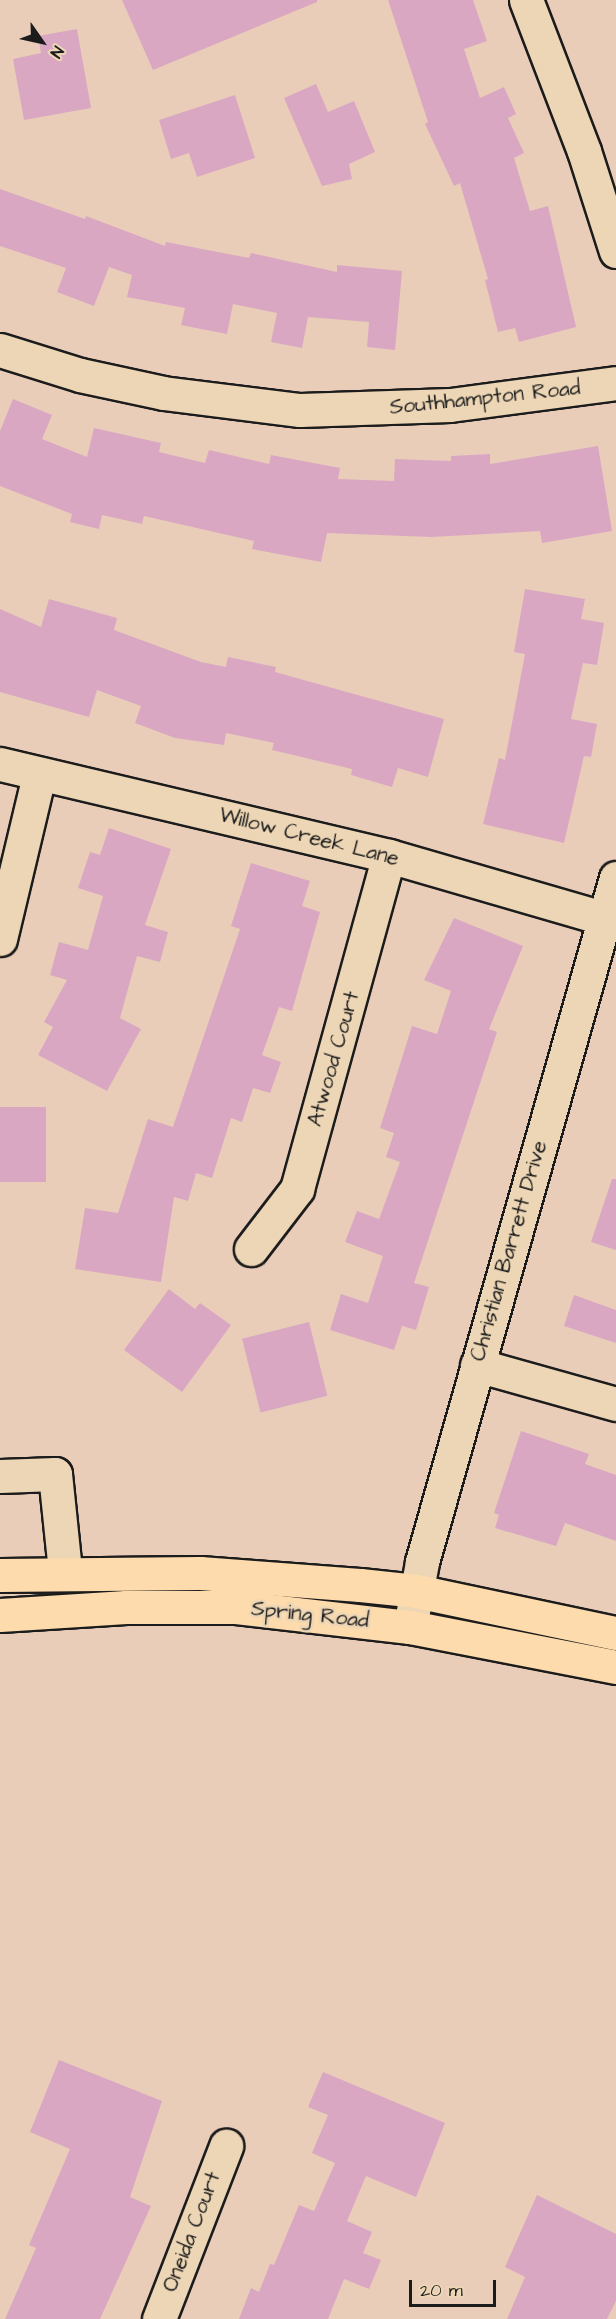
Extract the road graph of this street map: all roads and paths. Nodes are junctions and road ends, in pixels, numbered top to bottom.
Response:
1 (526, 0) edge
2 (616, 251) edge
3 (0, 350) edge
4 (616, 383) edge
5 (0, 764) edge
6 (39, 775) junction
7 (389, 856) junction
8 (616, 878) edge
9 (610, 919) edge
10 (0, 939) edge
11 (251, 1249) dead end
12 (477, 1365) junction
13 (616, 1404) edge
14 (0, 1476) edge
15 (65, 1572) junction
16 (0, 1575) edge
17 (416, 1591) junction
18 (0, 1615) edge
19 (410, 1627) junction
20 (616, 1633) edge
21 (616, 1667) edge
22 (226, 2146) dead end
23 (159, 2319) edge

1 - 2 street
3 - 4 street, Southhampton Road
5 - 6 street, Willow Creek Lane
6 - 7 street, Willow Creek Lane
6 - 10 street
7 - 9 street, Willow Creek Lane
7 - 11 street, Atwood Court
8 - 9 street, Christian Barrett Drive
9 - 12 street, Christian Barrett Drive
12 - 13 street
12 - 17 street, Christian Barrett Drive
14 - 15 street
15 - 16 main road, Spring Road
15 - 17 main road, Spring Road
17 - 19 street, Christian Barrett Drive
17 - 20 main road, Spring Road
18 - 19 main road, Spring Road
19 - 21 main road, Spring Road
22 - 23 street, Oneida Court

